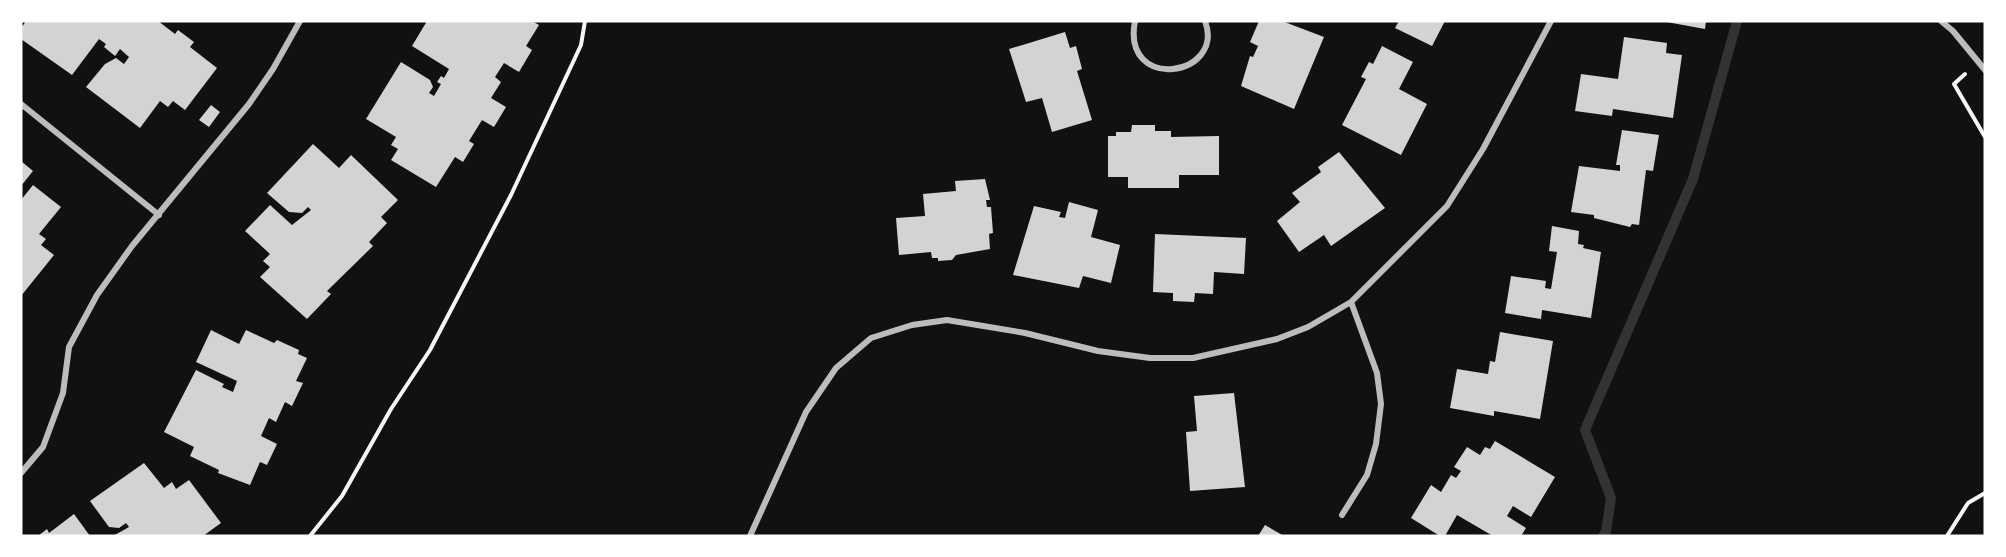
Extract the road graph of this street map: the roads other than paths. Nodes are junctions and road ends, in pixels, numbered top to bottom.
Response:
1 (300, 21) edge
2 (1135, 21) edge
3 (1205, 21) edge
4 (1551, 21) edge
5 (1941, 21) edge
6 (1985, 70) edge
7 (21, 104) edge
8 (159, 215) junction
9 (1351, 302) junction
10 (21, 473) edge
11 (1342, 515) dead end
12 (750, 536) edge

1 - 8 street
2 - 3 street
4 - 9 street
5 - 6 street
7 - 8 street
8 - 10 street
9 - 11 street
9 - 12 street

